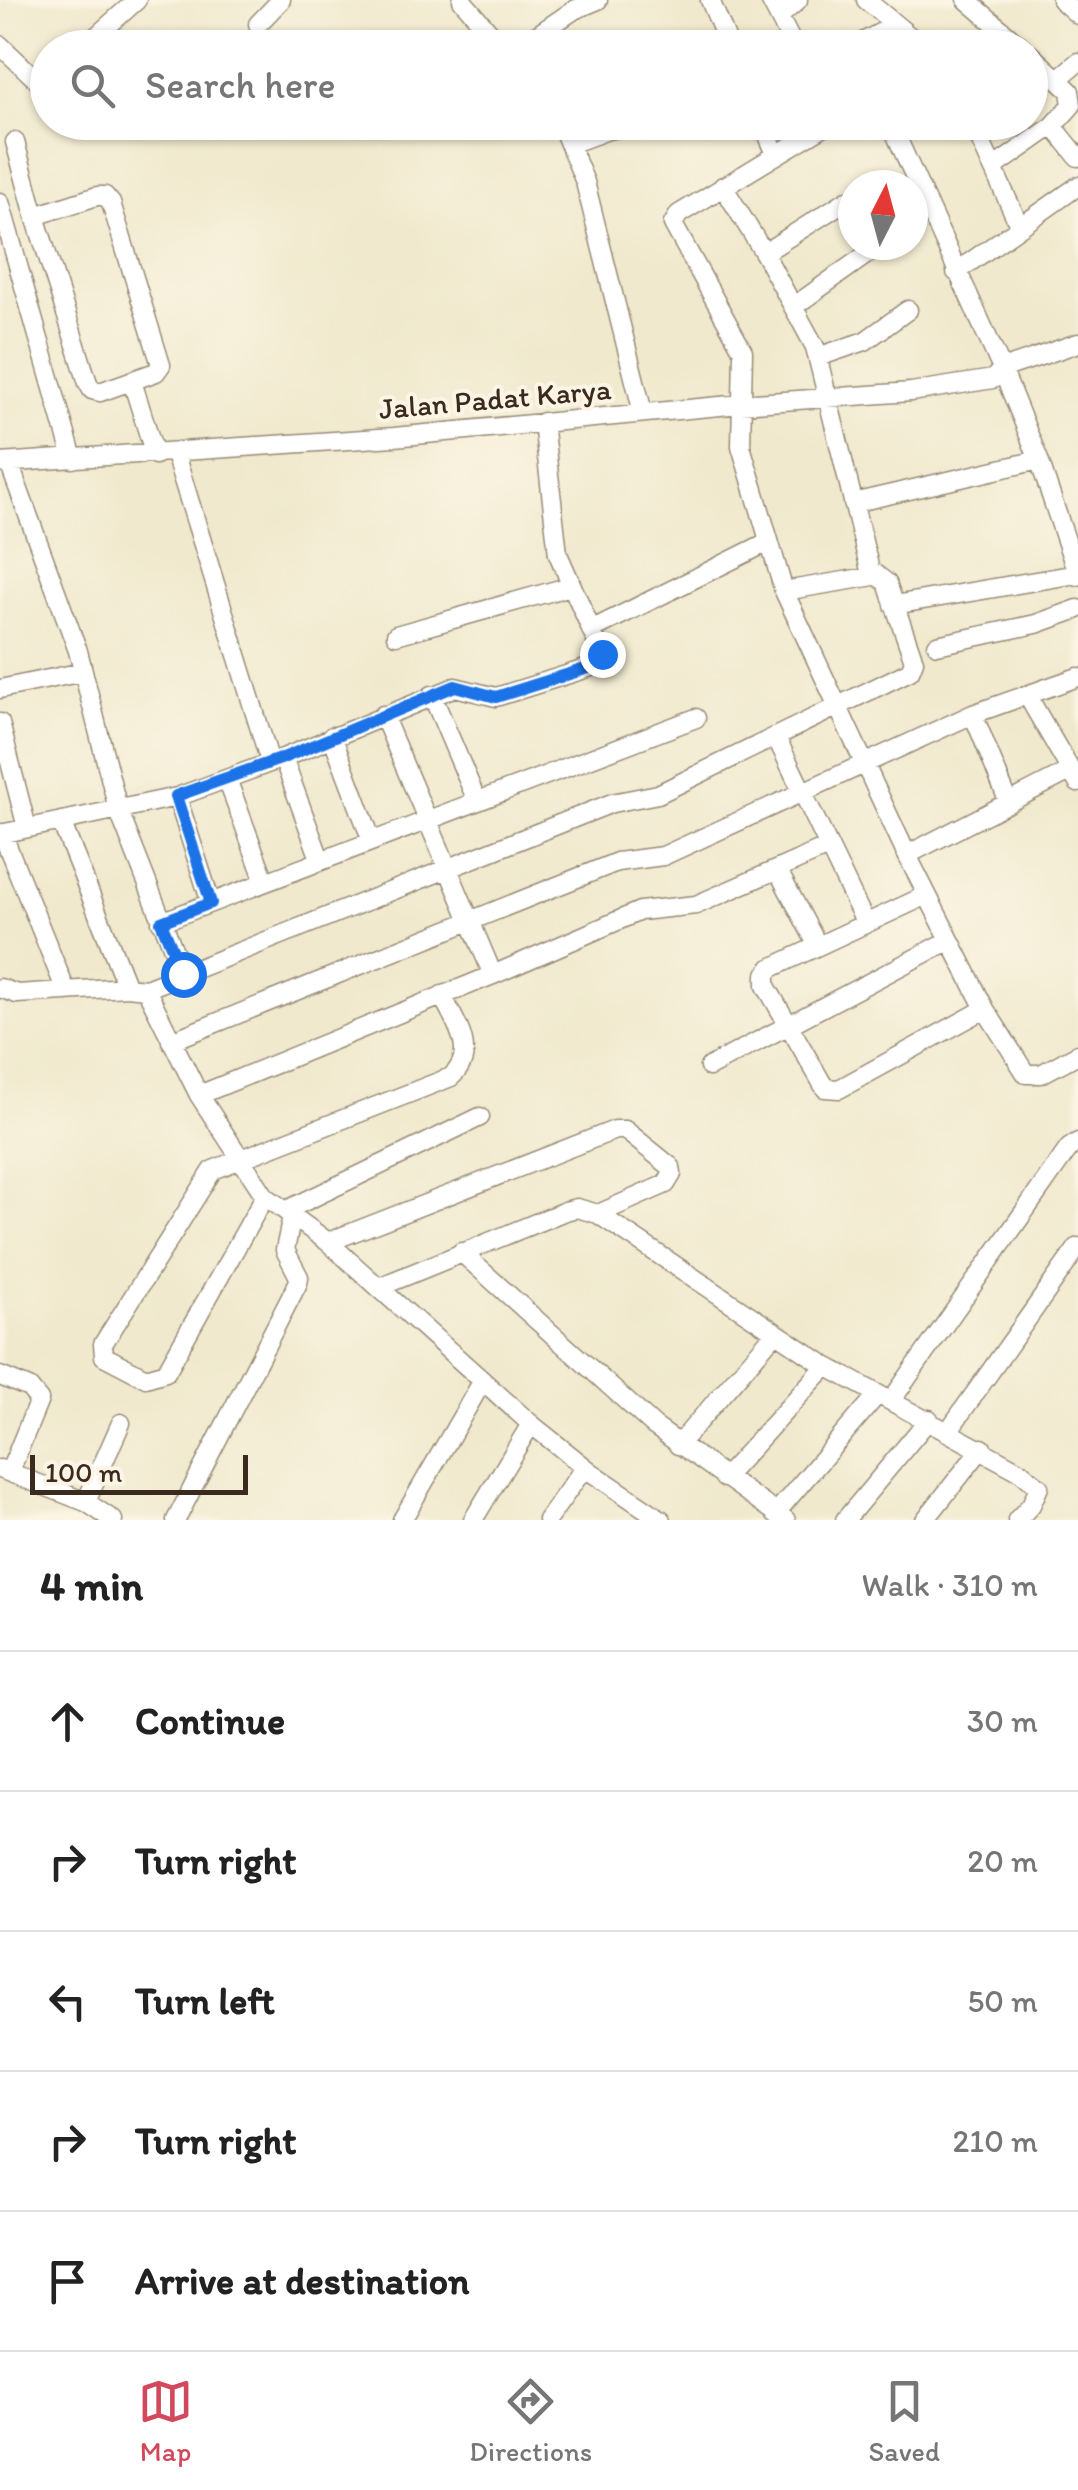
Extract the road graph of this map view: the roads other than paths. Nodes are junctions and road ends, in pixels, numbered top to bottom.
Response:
1 (138, 0) edge
2 (281, 0) edge
3 (462, 0) edge
4 (598, 0) edge
5 (710, 0) edge
6 (798, 0) edge
7 (866, 0) edge
8 (967, 0) edge
9 (1061, 0) edge
10 (569, 5) edge
11 (775, 8) edge
12 (1078, 15) edge
13 (258, 24) dead end
14 (895, 25) junction
15 (104, 30) edge
16 (488, 30) edge
17 (539, 30) edge
18 (722, 30) edge
19 (885, 30) edge
20 (901, 30) edge
21 (1001, 30) edge
22 (0, 45) edge
23 (15, 59) junction
24 (1078, 62) edge
25 (1048, 70) edge
26 (30, 73) edge
27 (0, 75) edge
28 (1059, 78) junction
29 (1052, 126) junction
30 (1048, 129) edge
31 (568, 140) edge
32 (581, 140) edge
33 (770, 140) edge
34 (800, 140) edge
35 (898, 140) edge
36 (980, 140) edge
37 (1032, 140) edge
38 (15, 142) dead end
39 (570, 144) junction
40 (776, 154) junction
41 (1078, 157) edge
42 (993, 168) junction
43 (723, 186) junction
44 (1078, 186) edge
45 (0, 202) edge
46 (838, 206) edge
47 (36, 216) junction
48 (1020, 227) junction
49 (764, 253) junction
50 (859, 260) edge
51 (8, 266) edge
52 (956, 272) junction
53 (794, 307) junction
54 (908, 310) dead end
55 (1078, 343) edge
56 (818, 357) junction
57 (997, 374) junction
58 (132, 381) junction
59 (828, 399) junction
60 (740, 404) junction
61 (643, 413) junction
62 (543, 422) junction
63 (175, 454) junction
64 (155, 455) junction
65 (73, 459) junction
66 (1039, 460) junction
67 (4, 463) edge
68 (853, 503) junction
69 (768, 542) junction
70 (1078, 575) edge
71 (874, 576) junction
72 (570, 586) junction
73 (784, 590) junction
74 (894, 606) junction
75 (1078, 609) edge
76 (591, 630) junction
77 (396, 634) dead end
78 (938, 645) dead end
79 (84, 672) junction
80 (1078, 677) edge
81 (0, 689) edge
82 (432, 695) junction
83 (1027, 695) junction
84 (837, 709) junction
85 (973, 714) junction
86 (383, 715) junction
87 (696, 718) dead end
88 (0, 723) edge
89 (332, 736) junction
90 (778, 738) junction
91 (276, 760) junction
92 (862, 763) junction
93 (1074, 777) edge
94 (227, 779) junction
95 (801, 792) junction
96 (176, 796) junction
97 (477, 801) junction
98 (1009, 802) junction
99 (118, 809) junction
100 (428, 820) junction
101 (61, 821) junction
102 (27, 828) junction
103 (1, 833) edge
104 (372, 841) junction
105 (828, 846) junction
106 (907, 855) junction
107 (320, 859) junction
108 (448, 867) junction
109 (778, 870) junction
110 (266, 881) junction
111 (927, 895) junction
112 (211, 903) junction
113 (470, 921) junction
114 (161, 922) junction
115 (866, 924) junction
116 (950, 940) junction
117 (818, 946) junction
118 (183, 974) junction
119 (493, 975) junction
120 (0, 988) edge
121 (136, 988) junction
122 (66, 990) junction
123 (442, 995) junction
124 (985, 1009) junction
125 (789, 1024) junction
126 (171, 1041) junction
127 (1078, 1054) edge
128 (709, 1066) dead end
129 (199, 1095) junction
130 (480, 1118) dead end
131 (1078, 1142) edge
132 (241, 1162) junction
133 (265, 1196) junction
134 (289, 1213) junction
135 (598, 1214) junction
136 (328, 1242) junction
137 (1078, 1247) edge
138 (460, 1252) junction
139 (379, 1288) junction
140 (774, 1334) junction
141 (826, 1366) junction
142 (0, 1376) edge
143 (482, 1382) junction
144 (885, 1397) junction
145 (929, 1419) junction
146 (122, 1423) dead end
147 (531, 1424) junction
148 (949, 1430) junction
149 (678, 1446) junction
150 (982, 1448) junction
151 (585, 1467) junction
152 (5, 1470) edge
153 (724, 1478) junction
154 (86, 1502) junction
155 (780, 1517) edge
156 (113, 1520) edge
157 (176, 1520) edge
158 (402, 1520) edge
159 (473, 1520) edge
160 (547, 1520) edge
161 (662, 1520) edge
162 (844, 1520) edge
163 (925, 1520) edge
164 (1018, 1520) edge

1 - 15 street
2 - 13 street
3 - 16 street
4 - 10 street
5 - 18 street
6 - 11 street
7 - 14 street
8 - 21 street
9 - 12 street
10 - 17 street
14 - 19 street
14 - 20 street
22 - 23 street
23 - 26 street
23 - 27 street
24 - 28 street
25 - 28 street
28 - 29 street
29 - 30 street
29 - 41 street
31 - 39 street
32 - 39 street
33 - 40 street
34 - 40 street
35 - 52 street
36 - 42 street
37 - 42 street
38 - 47 street
39 - 61 street
40 - 43 street
42 - 48 street
43 - 49 street
43 - 60 street
44 - 48 street
45 - 51 street
46 - 49 street
47 - 58 street
47 - 58 street
48 - 52 street
49 - 53 street
50 - 53 street
51 - 65 street
52 - 57 street
53 - 56 street
54 - 56 street
55 - 57 street, Jalan Padat Karya
56 - 59 street
57 - 59 street, Jalan Padat Karya
57 - 66 street
58 - 64 street
59 - 60 street, Jalan Padat Karya
59 - 68 street
60 - 61 street, Jalan Padat Karya
60 - 69 street
61 - 62 street, Jalan Padat Karya
62 - 63 street, Jalan Padat Karya
62 - 72 street
63 - 64 street, Jalan Padat Karya
63 - 91 street
64 - 65 street, Jalan Padat Karya
65 - 67 street, Jalan Padat Karya
66 - 68 street
66 - 70 street
67 - 79 street
68 - 71 street
69 - 73 street
69 - 76 street
70 - 74 street
71 - 73 street
71 - 74 street
72 - 76 street
72 - 77 street
73 - 84 street
74 - 84 street
75 - 78 street
76 - 82 street
79 - 81 street
79 - 99 street
80 - 83 street
82 - 86 street
82 - 97 street
83 - 85 street
83 - 93 street
84 - 90 street
84 - 92 street
85 - 92 street
85 - 98 street
86 - 89 street
86 - 100 street
87 - 97 street
88 - 102 street
89 - 91 street
89 - 104 street
90 - 95 street
90 - 108 street
91 - 94 street
91 - 107 street
92 - 95 street
92 - 106 street
93 - 98 street
94 - 96 street
94 - 110 street
95 - 105 street
95 - 113 street
96 - 99 street
96 - 112 street
97 - 100 street
98 - 106 street
99 - 101 street
99 - 114 street
100 - 104 street
100 - 108 street
101 - 102 street
101 - 121 street
102 - 103 street
103 - 122 street
104 - 107 street
105 - 109 street
105 - 115 street
106 - 111 street
107 - 110 street
108 - 113 street
108 - 118 street
109 - 117 street
109 - 119 street
110 - 112 street
111 - 115 street
111 - 116 street
112 - 114 street
113 - 119 street
113 - 126 street
114 - 118 street
115 - 117 street
116 - 124 street
116 - 125 street
117 - 125 street
118 - 121 street
119 - 123 street
120 - 122 street
121 - 122 street
121 - 126 street
123 - 129 street
123 - 132 street
124 - 125 street
124 - 127 street
125 - 128 street
126 - 129 street
129 - 132 street
130 - 134 street
131 - 144 street
132 - 133 street
132 - 133 street
133 - 134 street
134 - 136 street
134 - 157 street
135 - 136 street
135 - 138 street
135 - 140 street
136 - 139 street
137 - 148 street
138 - 139 street
138 - 149 street
139 - 143 street
140 - 141 street
140 - 149 street
141 - 144 street
141 - 153 street
142 - 152 street
143 - 147 street
143 - 158 street
144 - 145 street
144 - 155 street
145 - 148 street
145 - 162 street
146 - 154 street
147 - 151 street
147 - 159 street
148 - 150 street
149 - 153 street
150 - 163 street
150 - 164 street
151 - 160 street
151 - 161 street
152 - 154 street
153 - 155 street
154 - 156 street

